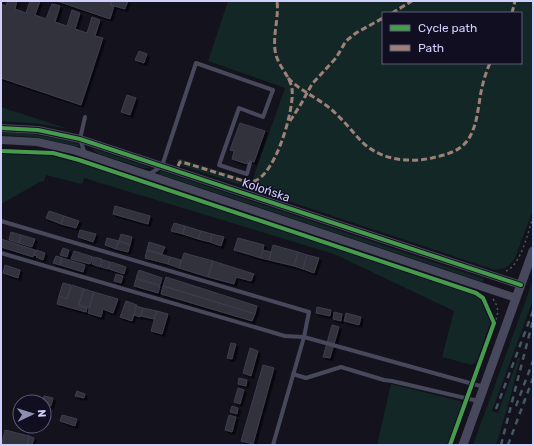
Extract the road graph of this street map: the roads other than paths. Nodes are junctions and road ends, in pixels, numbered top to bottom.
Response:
1 (85, 117) dead end
2 (1, 128) edge
3 (80, 139) junction
4 (1, 140) edge
5 (86, 154) junction
6 (250, 163) dead end
7 (162, 166) junction
8 (148, 175) junction
9 (1, 221) edge
10 (533, 251) edge
11 (1, 253) edge
12 (521, 286) junction
13 (516, 298) junction
14 (304, 337) junction
15 (293, 374) junction
16 (484, 388) junction
17 (479, 402) junction
18 (273, 445) edge
19 (464, 445) edge

1 - 3 lane
2 - 3 street, Kolońska
3 - 5 lane
3 - 7 street, Kolońska
4 - 5 street, Kolońska
5 - 8 street, Kolońska
6 - 7 lane
7 - 8 lane
7 - 12 street, Kolońska
8 - 13 street, Kolońska
9 - 14 lane
10 - 12 street
11 - 14 lane
12 - 13 street
13 - 16 street
14 - 15 lane
14 - 16 lane
15 - 17 lane
15 - 18 lane
16 - 17 street
17 - 19 street

